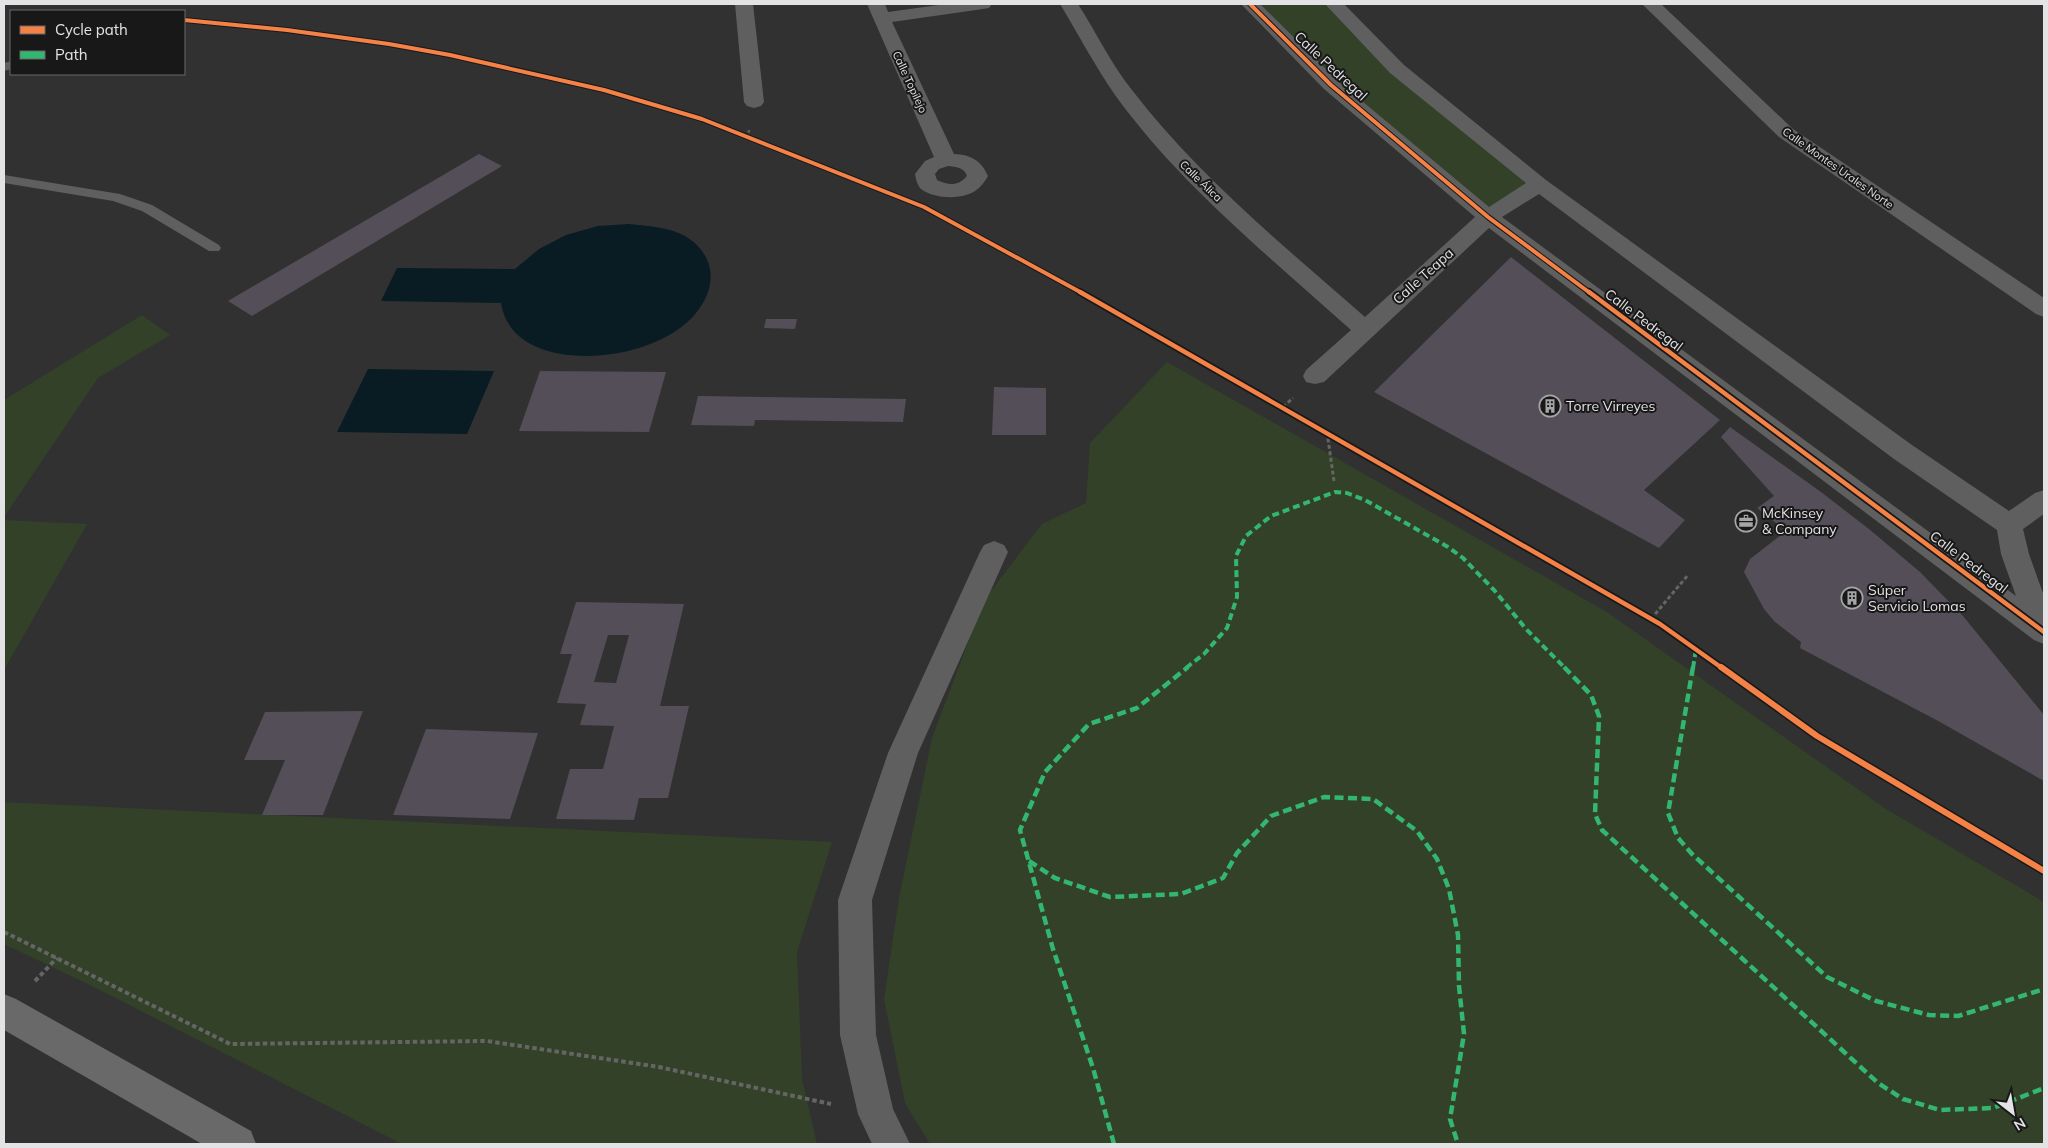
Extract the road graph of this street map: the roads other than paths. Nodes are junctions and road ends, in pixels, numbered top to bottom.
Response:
1 (744, 4) edge
2 (983, 4) edge
3 (1069, 4) edge
4 (1250, 4) edge
5 (1334, 4) edge
6 (1651, 4) edge
7 (878, 11) edge
8 (754, 102) dead end
9 (946, 160) dead end
10 (4, 179) edge
11 (1538, 184) junction
12 (1488, 217) junction
13 (214, 248) dead end
14 (2044, 309) edge
15 (1365, 329) junction
16 (1315, 376) dead end
17 (2044, 500) edge
18 (2009, 525) junction
19 (994, 552) dead end
20 (2044, 631) edge
21 (4, 1011) edge
22 (238, 1144) edge
23 (891, 1144) edge

1 - 8 street
2 - 7 street
3 - 15 street, Calle Álica
4 - 12 street, Calle Pedregal
5 - 11 street
6 - 14 street, Calle Montes Urales Norte
7 - 9 street, Calle Topilejo
10 - 13 lane
11 - 12 street, Calle Teapa
11 - 18 street
12 - 15 street, Calle Teapa
12 - 20 street, Calle Pedregal
15 - 16 street, Calle Teapa
17 - 18 street
18 - 20 street
19 - 23 street
21 - 22 main road

